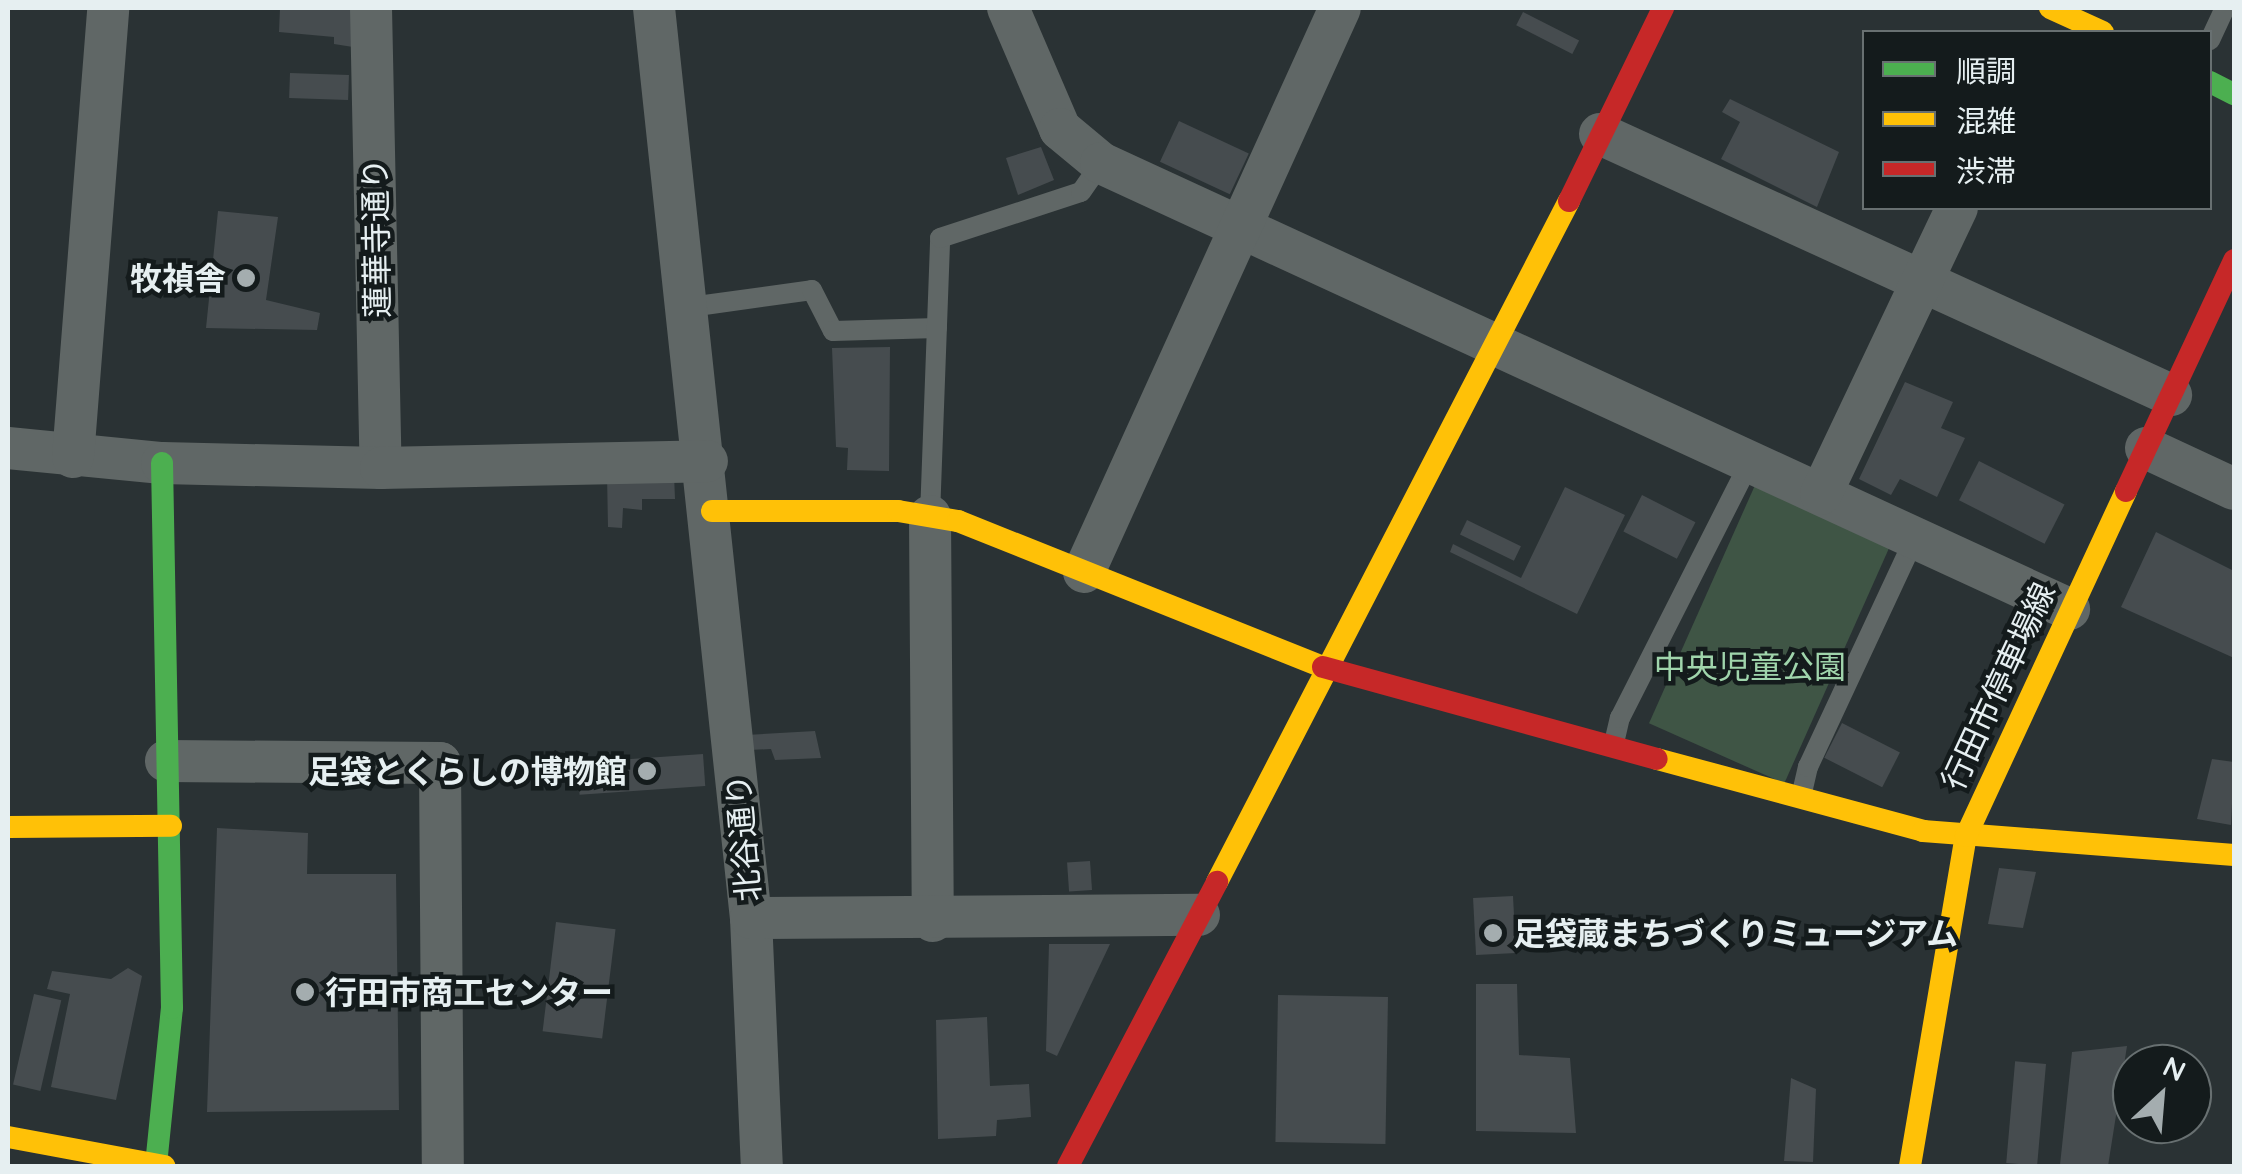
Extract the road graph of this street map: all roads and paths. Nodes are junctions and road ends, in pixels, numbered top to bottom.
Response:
1 (108, 8) edge
2 (371, 8) edge
3 (654, 8) edge
4 (1008, 8) edge
5 (1340, 8) edge
6 (1663, 8) edge
7 (2225, 8) edge
8 (2048, 16) edge
9 (2097, 30) edge
10 (2212, 36) edge
11 (1600, 134) junction
12 (1101, 163) junction
13 (1955, 210) edge
14 (1241, 228) junction
15 (2234, 260) edge
16 (1920, 282) junction
17 (690, 307) junction
18 (937, 328) junction
19 (1498, 346) junction
20 (2171, 395) junction
21 (8, 448) edge
22 (2146, 448) junction
23 (73, 457) junction
24 (706, 461) junction
25 (1750, 462) junction
26 (162, 463) junction
27 (381, 468) junction
28 (2234, 490) edge
29 (1821, 494) junction
30 (712, 511) junction
31 (930, 516) junction
32 (1915, 538) junction
33 (1084, 572) junction
34 (2069, 609) junction
35 (1331, 670) junction
36 (1613, 746) junction
37 (166, 760) junction
38 (1800, 798) junction
39 (171, 826) junction
40 (8, 827) edge
41 (1966, 836) junction
42 (2234, 854) edge
43 (1199, 916) junction
44 (751, 918) junction
45 (933, 921) junction
46 (8, 1138) edge
47 (147, 1165) edge
48 (443, 1166) edge
49 (762, 1166) edge
50 (1068, 1166) edge
51 (1910, 1166) edge

1 - 23 street
2 - 27 street, 蓮華寺通り
3 - 17 street, 北谷通り
4 - 12 street
5 - 14 street
6 - 11 street
7 - 10 lane
8 - 9 street
11 - 16 street
11 - 19 street
12 - 14 street
12 - 18 lane
13 - 16 street
14 - 19 street
14 - 33 street
15 - 20 street, 行田市停車場線
16 - 20 street
16 - 29 street
17 - 18 lane
17 - 24 street, 北谷通り
18 - 31 lane
19 - 25 street
19 - 35 street
20 - 22 street, 行田市停車場線
21 - 23 street
22 - 28 street
22 - 34 street, 行田市停車場線
23 - 26 street
24 - 27 street
24 - 30 street, 北谷通り
25 - 29 street
25 - 36 lane
26 - 27 street
26 - 37 street
29 - 32 street
30 - 31 street
30 - 44 street, 北谷通り
31 - 33 street
31 - 45 street
32 - 34 street
32 - 38 lane
33 - 35 street
34 - 41 street, 行田市停車場線
35 - 36 street
35 - 43 street
36 - 38 street
37 - 39 street
37 - 48 street
38 - 41 street
39 - 40 street
39 - 47 street
41 - 42 street
41 - 51 street, 行田市停車場線
43 - 45 street
43 - 50 street
44 - 45 street
44 - 49 street, 北谷通り
46 - 47 street

